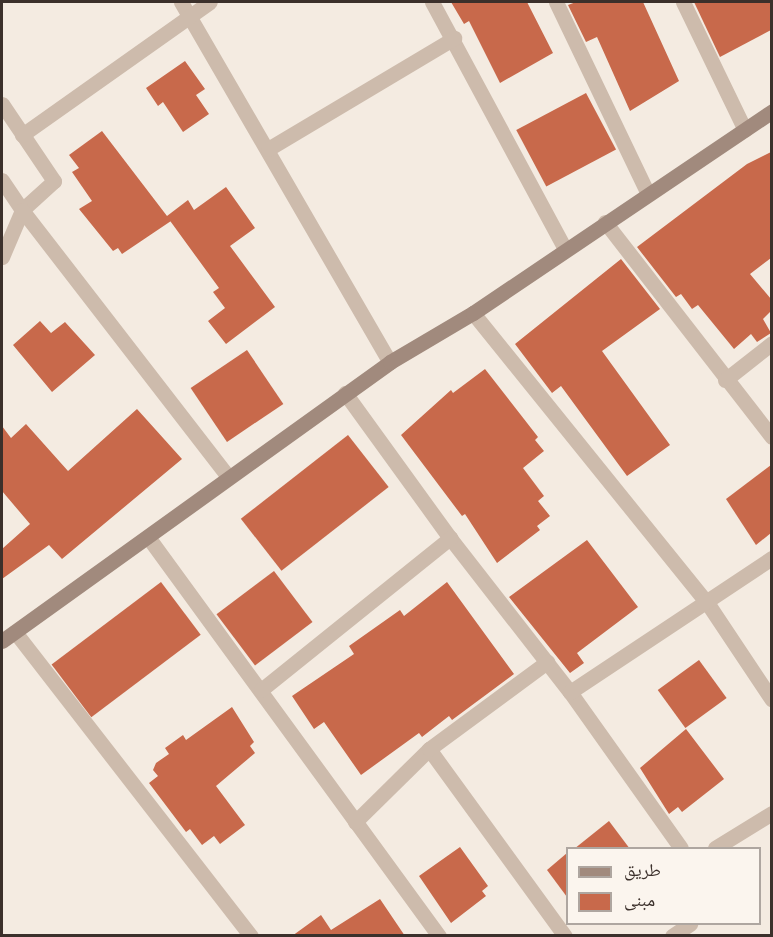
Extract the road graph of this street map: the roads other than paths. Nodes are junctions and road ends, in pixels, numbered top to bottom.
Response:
1 (210, 2) edge
2 (432, 2) edge
3 (556, 2) edge
4 (683, 2) edge
5 (185, 8) edge
6 (454, 38) junction
7 (2, 104) edge
8 (771, 111) edge
9 (745, 130) junction
10 (22, 135) junction
11 (268, 149) junction
12 (2, 180) edge
13 (648, 194) junction
14 (22, 210) junction
15 (605, 222) junction
16 (564, 247) junction
17 (2, 257) edge
18 (473, 313) junction
19 (771, 343) edge
20 (390, 362) junction
21 (725, 380) junction
22 (345, 393) junction
23 (771, 438) edge
24 (228, 477) junction
25 (148, 537) junction
26 (450, 538) junction
27 (771, 558) edge
28 (708, 604) junction
29 (15, 632) junction
30 (2, 641) edge
31 (547, 662) junction
32 (261, 690) junction
33 (570, 692) junction
34 (771, 700) edge
35 (429, 748) junction
36 (771, 813) edge
37 (356, 822) junction
38 (680, 847) edge
39 (718, 847) edge
40 (688, 925) edge
41 (252, 936) edge
42 (439, 936) edge
43 (565, 936) edge
44 (672, 936) edge

1 - 5 street
2 - 6 street
3 - 13 street
4 - 9 street
5 - 10 street
5 - 11 street
6 - 11 street
6 - 16 street
7 - 10 street
8 - 9 street
9 - 13 street
10 - 14 street
11 - 20 street
12 - 14 street
13 - 15 street
14 - 17 street
14 - 24 street
15 - 16 street
15 - 21 street
16 - 18 street
18 - 20 street
18 - 28 street
19 - 21 street
20 - 22 street
21 - 23 street
22 - 24 street
22 - 26 street
24 - 25 street
25 - 29 street
25 - 32 street
26 - 31 street
26 - 32 street
27 - 28 street
28 - 33 street
28 - 34 street
29 - 30 street
29 - 41 street
31 - 33 street
31 - 35 street
32 - 37 street
33 - 38 street
35 - 37 street
35 - 43 street
36 - 39 street
37 - 42 street
40 - 44 street

